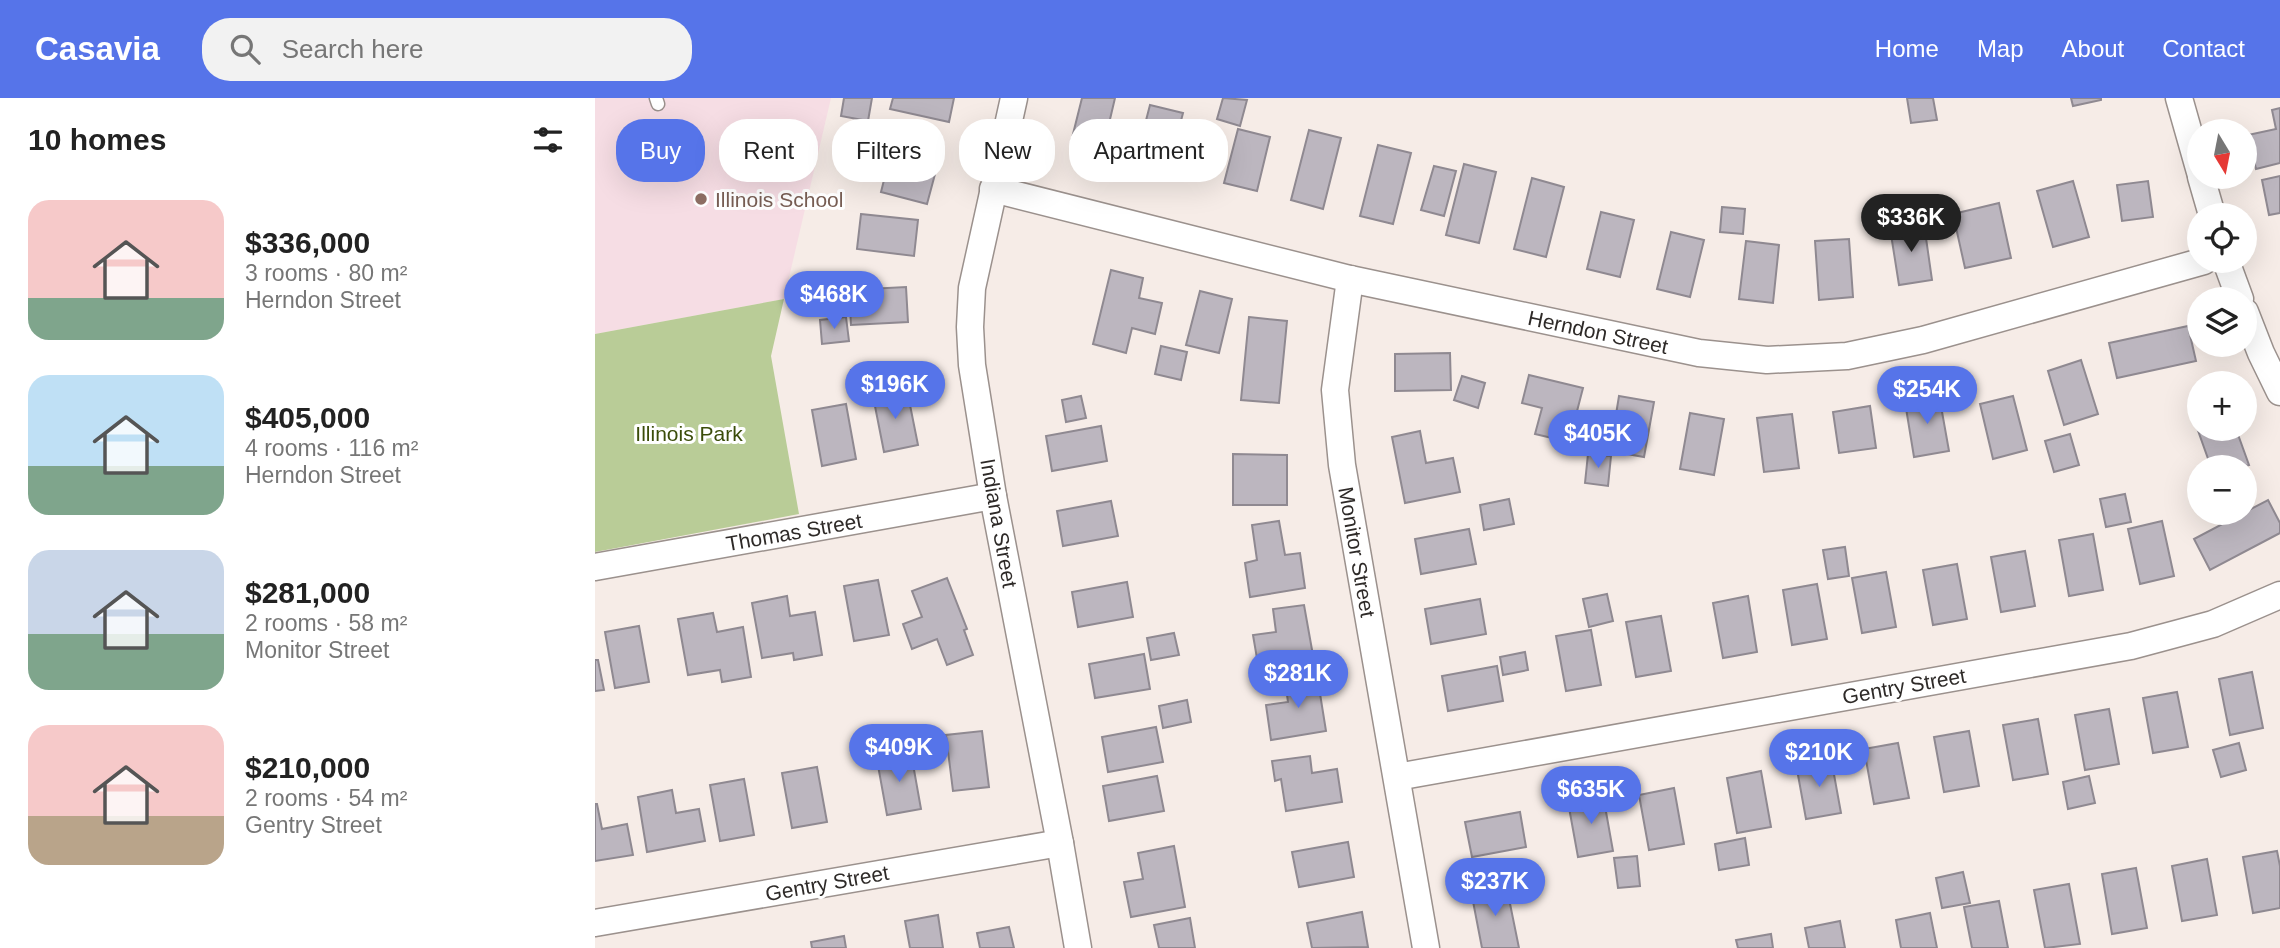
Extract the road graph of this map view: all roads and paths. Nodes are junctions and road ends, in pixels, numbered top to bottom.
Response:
1 (1014, 98) edge
2 (2179, 98) edge
3 (2187, 126) edge
4 (993, 189) junction
5 (2187, 266) edge
6 (1350, 279) junction
7 (2257, 344) edge
8 (2280, 392) edge
9 (993, 496) junction
10 (595, 567) edge
11 (2280, 595) edge
12 (1397, 777) junction
13 (1060, 843) junction
14 (595, 923) edge
15 (1078, 948) edge
16 (1426, 948) edge

1 - 4 street, Indiana Street
2 - 3 street
4 - 6 street, Herndon Street
4 - 9 street, Indiana Street
5 - 6 street, Herndon Street
6 - 12 street, Monitor Street
7 - 8 street
9 - 10 street, Thomas Street
9 - 13 street, Indiana Street
11 - 12 street, Gentry Street
12 - 16 street, Monitor Street
13 - 14 street, Gentry Street
13 - 15 street, Indiana Street

